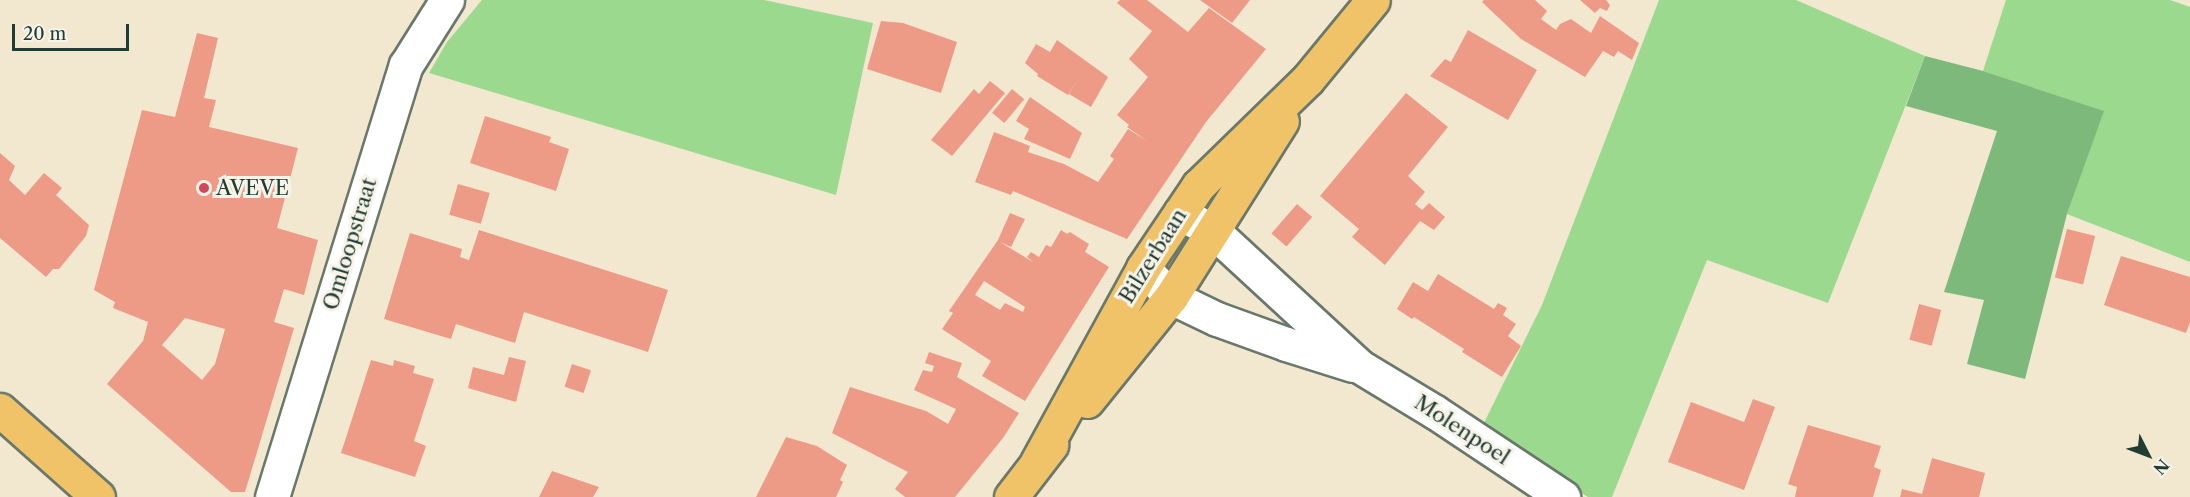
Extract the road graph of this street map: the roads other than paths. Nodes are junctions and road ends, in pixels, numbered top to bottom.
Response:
1 (447, 0) edge
2 (1373, 0) edge
3 (1308, 79) junction
4 (1180, 213) junction
5 (1214, 232) junction
6 (1143, 268) junction
7 (1171, 297) junction
8 (1359, 366) junction
9 (0, 410) edge
10 (1037, 462) junction
11 (98, 497) edge
12 (272, 497) edge
13 (1011, 497) edge
14 (1563, 497) edge

1 - 12 street, Omloopstraat
2 - 3 main road, Bilzerbaan
3 - 4 main road, Bilzerbaan
3 - 5 main road, Bilzerbaan
4 - 5 street, Molenpoel
4 - 6 main road, Bilzerbaan
5 - 7 main road, Bilzerbaan
5 - 8 street, Molenpoel
6 - 7 street, Molenpoel
6 - 10 main road, Bilzerbaan
7 - 8 street, Molenpoel
7 - 10 main road, Bilzerbaan
8 - 14 street, Molenpoel
9 - 11 main road
10 - 13 main road, Bilzerbaan

